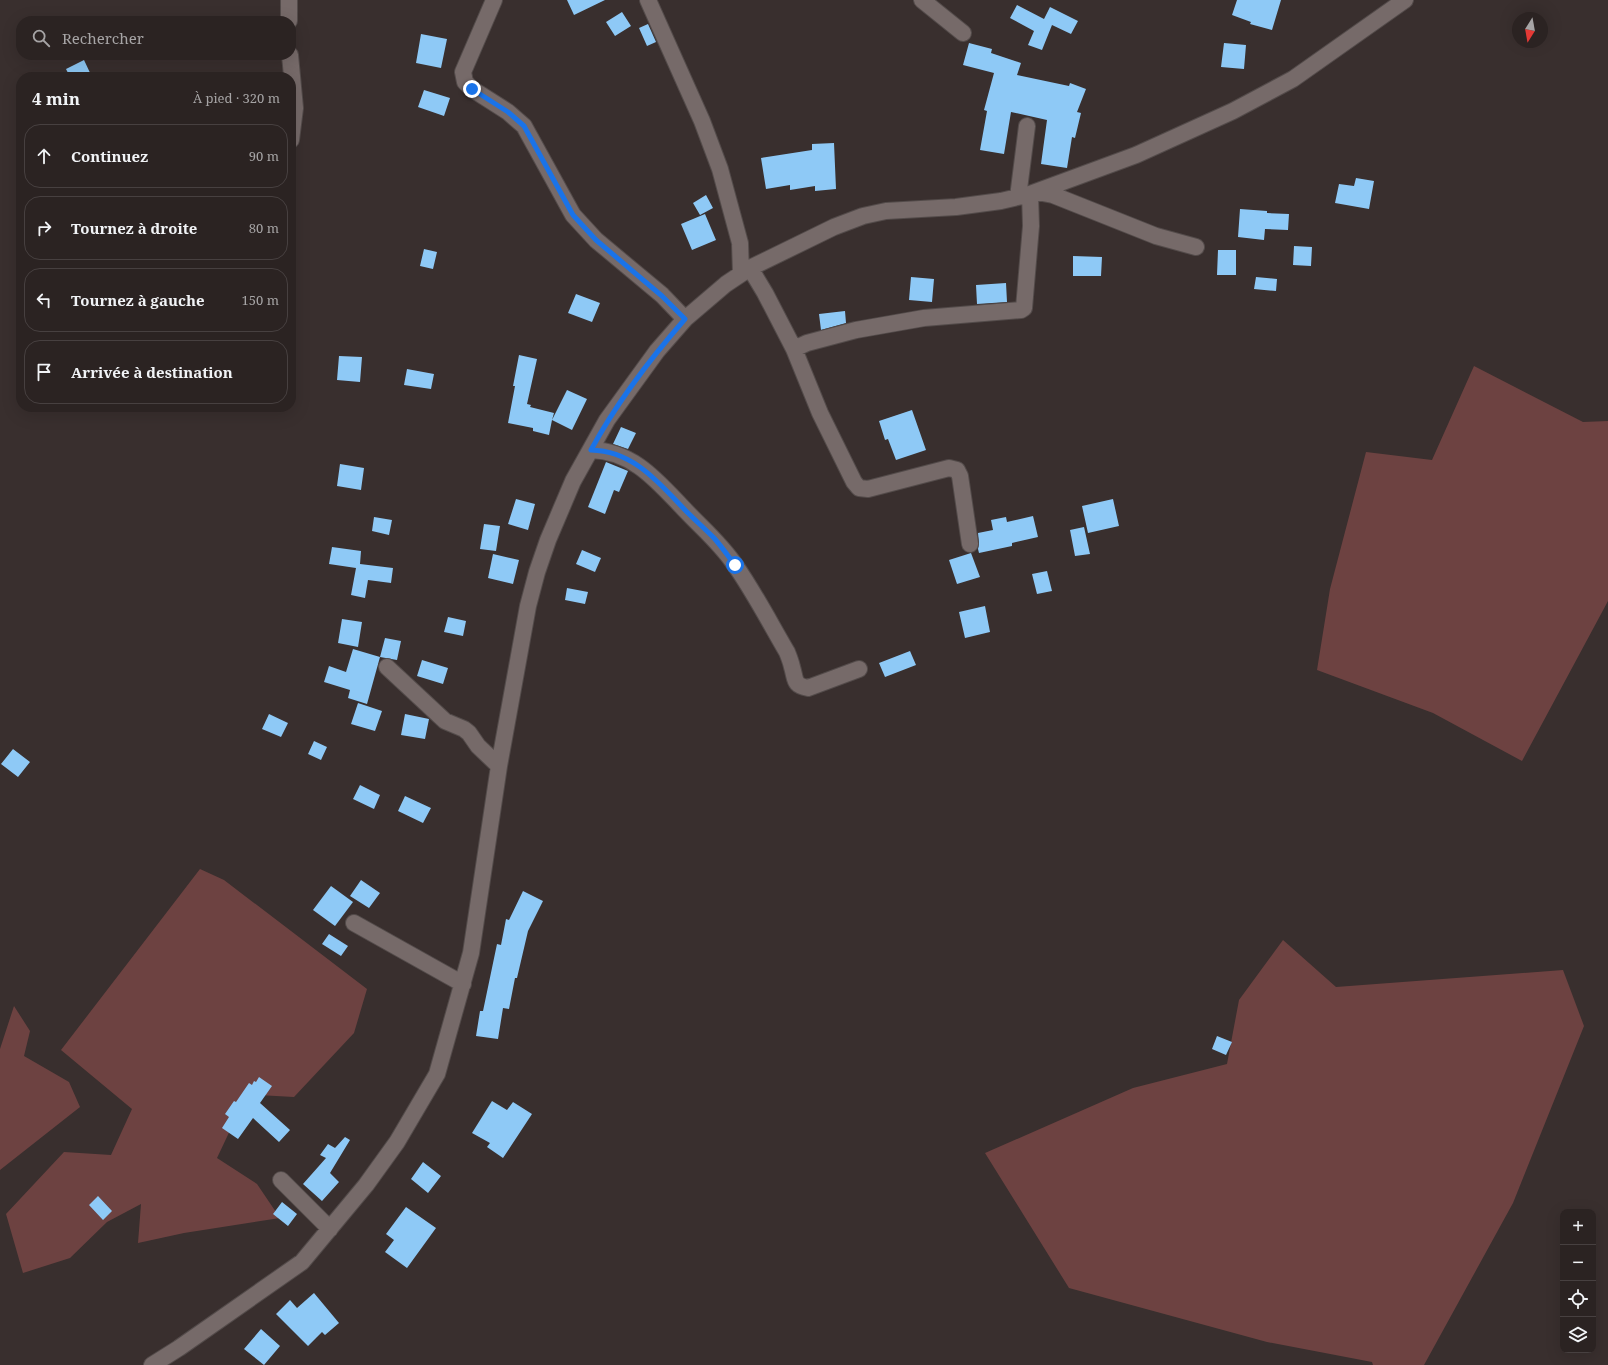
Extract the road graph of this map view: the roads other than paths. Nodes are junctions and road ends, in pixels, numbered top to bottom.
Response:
1 (289, 0) edge
2 (494, 0) edge
3 (648, 0) edge
4 (922, 0) edge
5 (1405, 0) edge
6 (289, 16) edge
7 (963, 33) dead end
8 (290, 60) edge
9 (292, 72) edge
10 (1027, 126) dead end
11 (1028, 194) junction
12 (1196, 247) dead end
13 (746, 271) junction
14 (685, 319) junction
15 (794, 349) junction
16 (591, 450) junction
17 (970, 544) dead end
18 (387, 667) dead end
19 (859, 669) dead end
20 (499, 766) junction
21 (354, 923) dead end
22 (463, 984) junction
23 (281, 1180) dead end
24 (330, 1228) junction
25 (152, 1365) edge

1 - 6 street
2 - 14 street
3 - 13 street
4 - 7 street
5 - 11 street
8 - 9 street
10 - 11 street
11 - 12 street
11 - 13 street
11 - 15 street
13 - 14 street
13 - 15 street
14 - 16 street
15 - 17 street
16 - 19 street
16 - 20 street
18 - 20 street
20 - 22 street
21 - 22 street
22 - 24 street
23 - 24 street
24 - 25 street

